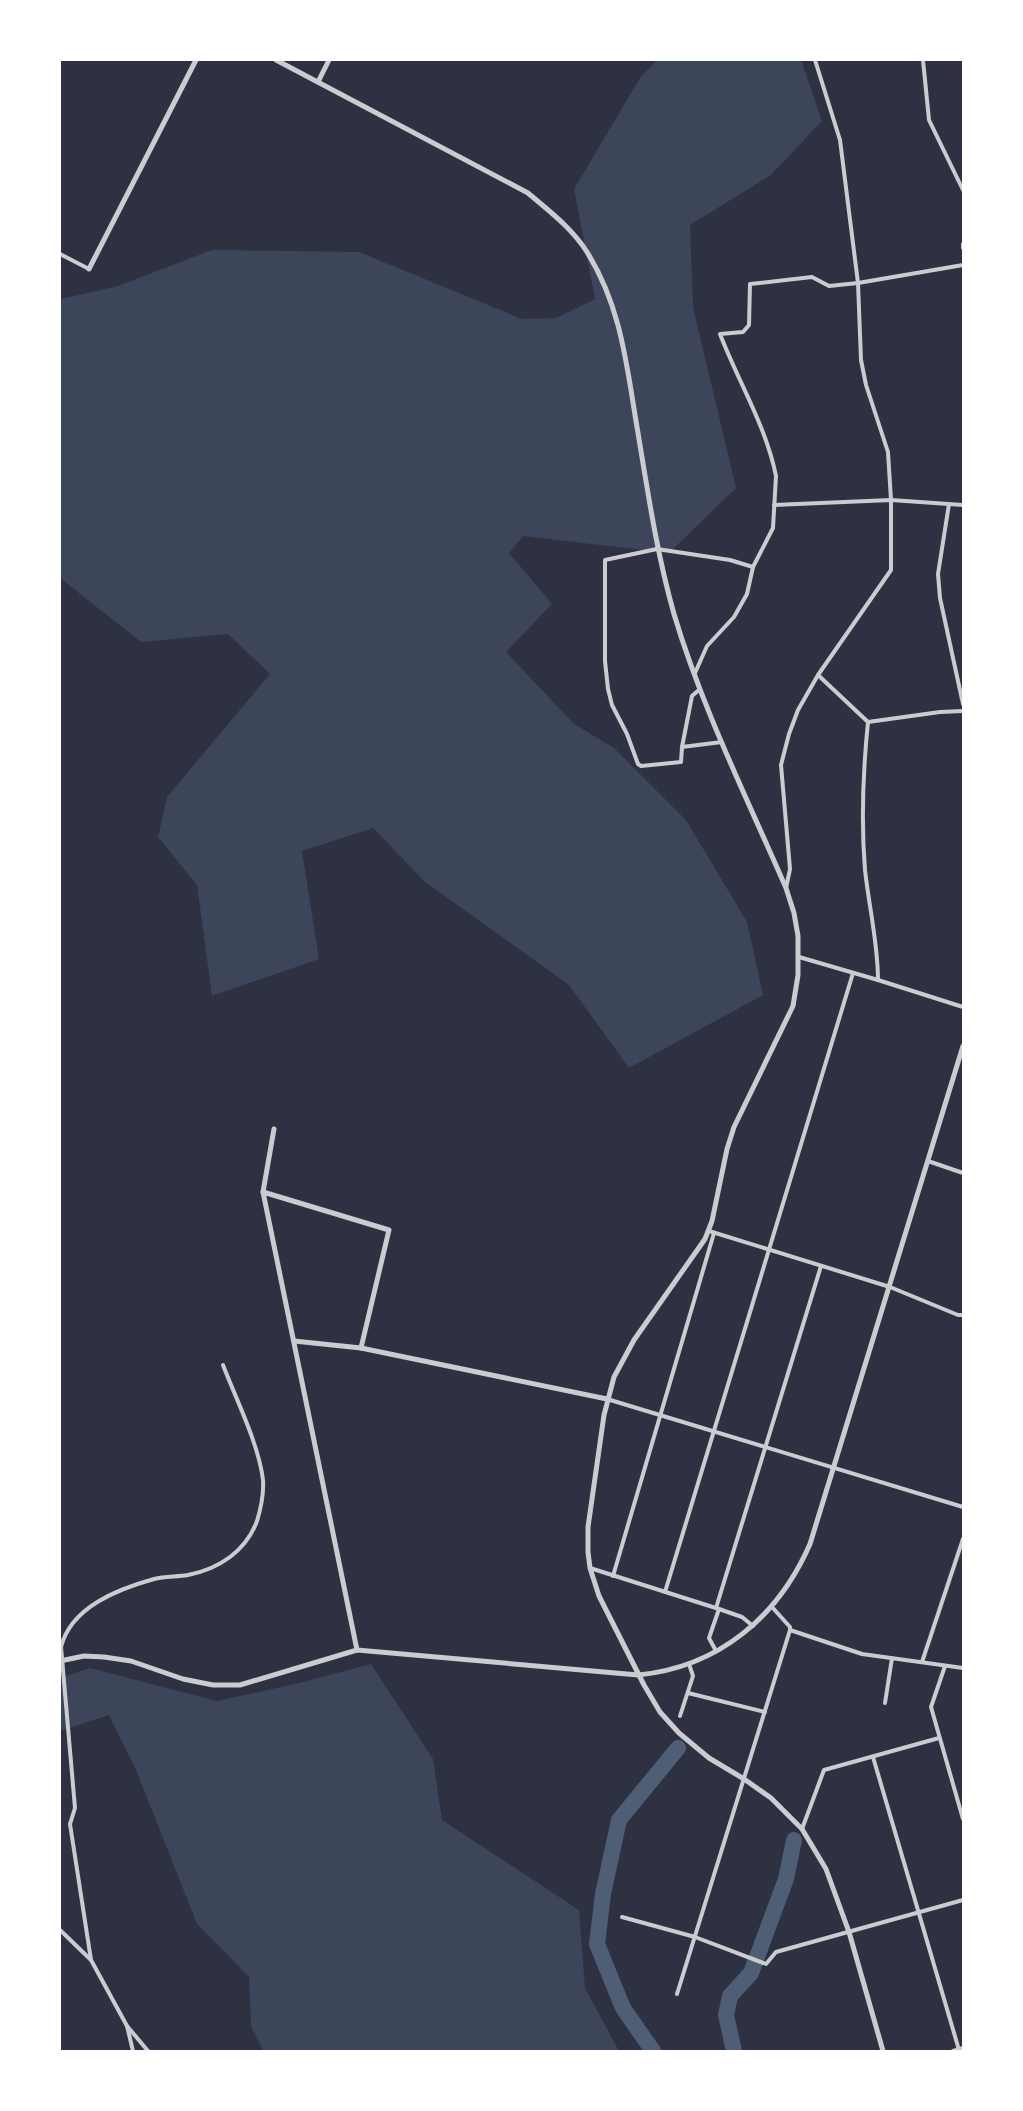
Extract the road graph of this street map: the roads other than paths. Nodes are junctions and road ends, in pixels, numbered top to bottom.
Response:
1 (196, 60) edge
2 (276, 60) edge
3 (329, 60) edge
4 (815, 60) edge
5 (923, 60) edge
6 (318, 82) junction
7 (963, 190) edge
8 (963, 244) edge
9 (963, 248) edge
10 (60, 254) edge
11 (963, 265) edge
12 (89, 269) joint
13 (858, 282) junction
14 (892, 500) junction
15 (949, 504) junction
16 (774, 505) junction
17 (963, 505) edge
18 (657, 549) junction
19 (754, 567) junction
20 (695, 673) junction
21 (818, 675) junction
22 (700, 688) junction
23 (963, 704) edge
24 (963, 711) edge
25 (868, 722) junction
26 (722, 742) junction
27 (682, 747) junction
28 (786, 888) junction
29 (799, 957) junction
30 (853, 973) junction
31 (878, 980) junction
32 (963, 1008) edge
33 (963, 1046) edge
34 (274, 1129) dead end
35 (928, 1161) junction
36 (963, 1173) edge
37 (263, 1192) junction
38 (711, 1232) junction
39 (769, 1250) junction
40 (821, 1266) junction
41 (890, 1287) junction
42 (963, 1315) edge
43 (294, 1341) junction
44 (361, 1348) junction
45 (223, 1366) dead end
46 (607, 1399) junction
47 (661, 1414) junction
48 (713, 1430) junction
49 (766, 1446) junction
50 (834, 1467) junction
51 (963, 1507) edge
52 (963, 1539) edge
53 (590, 1568) junction
54 (613, 1576) junction
55 (665, 1592) junction
56 (772, 1606) junction
57 (717, 1609) junction
58 (753, 1626) junction
59 (790, 1630) junction
60 (357, 1650) junction
61 (716, 1652) junction
62 (892, 1658) junction
63 (61, 1661) edge
64 (922, 1662) junction
65 (689, 1664) junction
66 (945, 1666) junction
67 (963, 1668) edge
68 (638, 1675) junction
69 (688, 1693) junction
70 (885, 1703) dead end
71 (766, 1712) junction
72 (680, 1716) dead end
73 (939, 1738) junction
74 (873, 1756) junction
75 (744, 1779) junction
76 (963, 1819) edge
77 (802, 1829) junction
78 (963, 1900) edge
79 (919, 1912) junction
80 (622, 1917) dead end
81 (60, 1930) edge
82 (849, 1932) junction
83 (694, 1937) junction
84 (91, 1960) junction
85 (677, 1994) dead end
86 (128, 2026) junction
87 (961, 2049) edge
88 (133, 2051) edge
89 (148, 2051) edge
90 (883, 2051) edge
91 (953, 2051) edge

1 - 12 street
2 - 6 street
3 - 6 street
4 - 13 street
5 - 7 street
6 - 18 street
8 - 9 street
10 - 12 street
11 - 13 street
13 - 14 street
13 - 16 street
14 - 15 street
14 - 16 street
14 - 21 street
15 - 17 street
15 - 23 street
16 - 19 street
18 - 19 street
18 - 20 street
18 - 27 street
19 - 20 street
20 - 22 street
21 - 25 street
21 - 28 street
22 - 26 street
22 - 27 street
24 - 25 street
25 - 31 street
26 - 27 street
26 - 28 street
28 - 29 street
29 - 30 street
29 - 38 street
30 - 31 street
30 - 39 street
31 - 32 street
33 - 35 street
34 - 37 street
35 - 36 street
35 - 41 street
37 - 43 street
37 - 44 street
38 - 39 street
38 - 46 street
38 - 47 street
39 - 40 street
39 - 48 street
40 - 41 street
40 - 49 street
41 - 42 street
41 - 50 street
43 - 44 street
43 - 60 street
44 - 46 street
45 - 63 street
46 - 47 street
46 - 53 street
47 - 48 street
47 - 54 street
48 - 49 street
48 - 55 street
49 - 50 street
49 - 57 street
50 - 51 street
50 - 56 street
52 - 64 street
53 - 54 street
53 - 68 street
54 - 55 street
55 - 57 street
56 - 58 street
56 - 59 street
57 - 58 street
57 - 61 street
58 - 61 street
59 - 62 street
59 - 71 street
60 - 63 street
60 - 68 street
61 - 65 street
62 - 64 street
62 - 70 street
63 - 84 street
64 - 66 street
65 - 68 street
65 - 69 street
66 - 67 street
66 - 73 street
68 - 75 street
69 - 71 street
69 - 72 street
71 - 75 street
73 - 74 street
73 - 76 street
74 - 77 street
74 - 79 street
75 - 77 street
75 - 83 street
77 - 82 street
78 - 79 street
79 - 82 street
79 - 87 street
80 - 83 street
81 - 84 street
82 - 83 street
82 - 90 street
83 - 85 street
84 - 86 street
86 - 88 street
86 - 89 street
87 - 91 street

